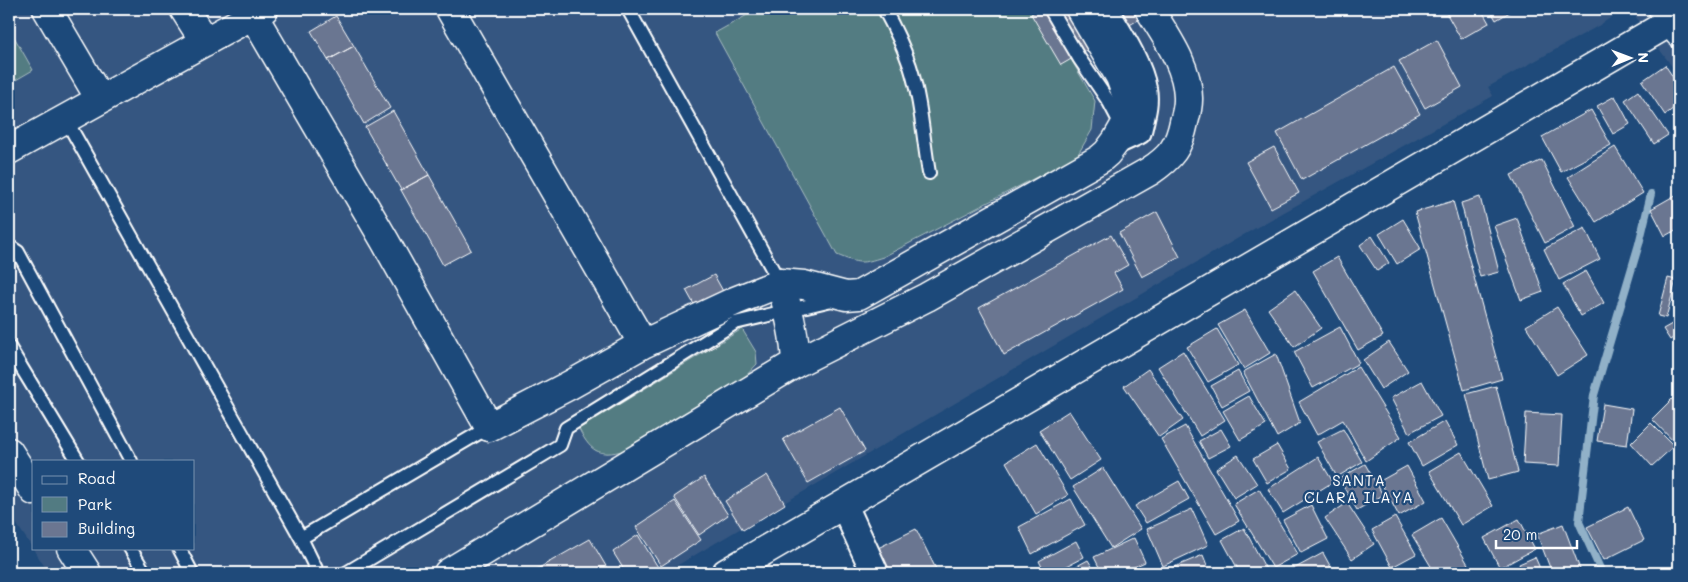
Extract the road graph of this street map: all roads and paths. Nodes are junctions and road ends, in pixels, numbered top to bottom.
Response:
1 (47, 9) edge
2 (184, 9) edge
3 (450, 9) edge
4 (628, 9) edge
5 (884, 9) edge
6 (1050, 9) edge
7 (1080, 9) edge
8 (1104, 9) edge
9 (1149, 9) edge
10 (258, 12) edge
11 (1673, 20) edge
12 (205, 42) junction
13 (100, 100) junction
14 (65, 118) junction
15 (1116, 141) junction
16 (9, 150) edge
17 (929, 173) dead end
18 (9, 248) edge
19 (780, 283) junction
20 (846, 296) junction
21 (789, 311) junction
22 (643, 344) junction
23 (9, 347) edge
24 (796, 363) junction
25 (489, 427) junction
26 (9, 452) edge
27 (77, 460) edge
28 (130, 460) edge
29 (32, 488) edge
30 (844, 505) junction
31 (302, 538) junction
32 (72, 550) edge
33 (131, 550) edge
34 (180, 550) edge
35 (87, 573) edge
36 (145, 573) edge
37 (192, 573) edge
38 (318, 573) edge
39 (346, 573) edge
40 (448, 573) edge
41 (726, 573) edge
42 (875, 573) edge

1 - 13 main road
2 - 12 main road
3 - 22 main road
4 - 19 lane
5 - 17 lane
6 - 15 lane
7 - 15 main road
8 - 15 street
9 - 24 main road
10 - 12 main road
10 - 25 main road
11 - 30 main road
12 - 13 main road
13 - 14 main road
14 - 16 main road
14 - 31 lane
15 - 20 main road
18 - 28 lane
19 - 20 main road
19 - 21 main road
19 - 22 main road
20 - 21 lane
21 - 24 main road
21 - 39 lane
22 - 25 main road
23 - 27 lane
24 - 40 main road
25 - 31 lane
26 - 29 main road
30 - 41 main road
30 - 42 street
31 - 38 lane
32 - 35 main road
33 - 36 lane
34 - 37 lane

